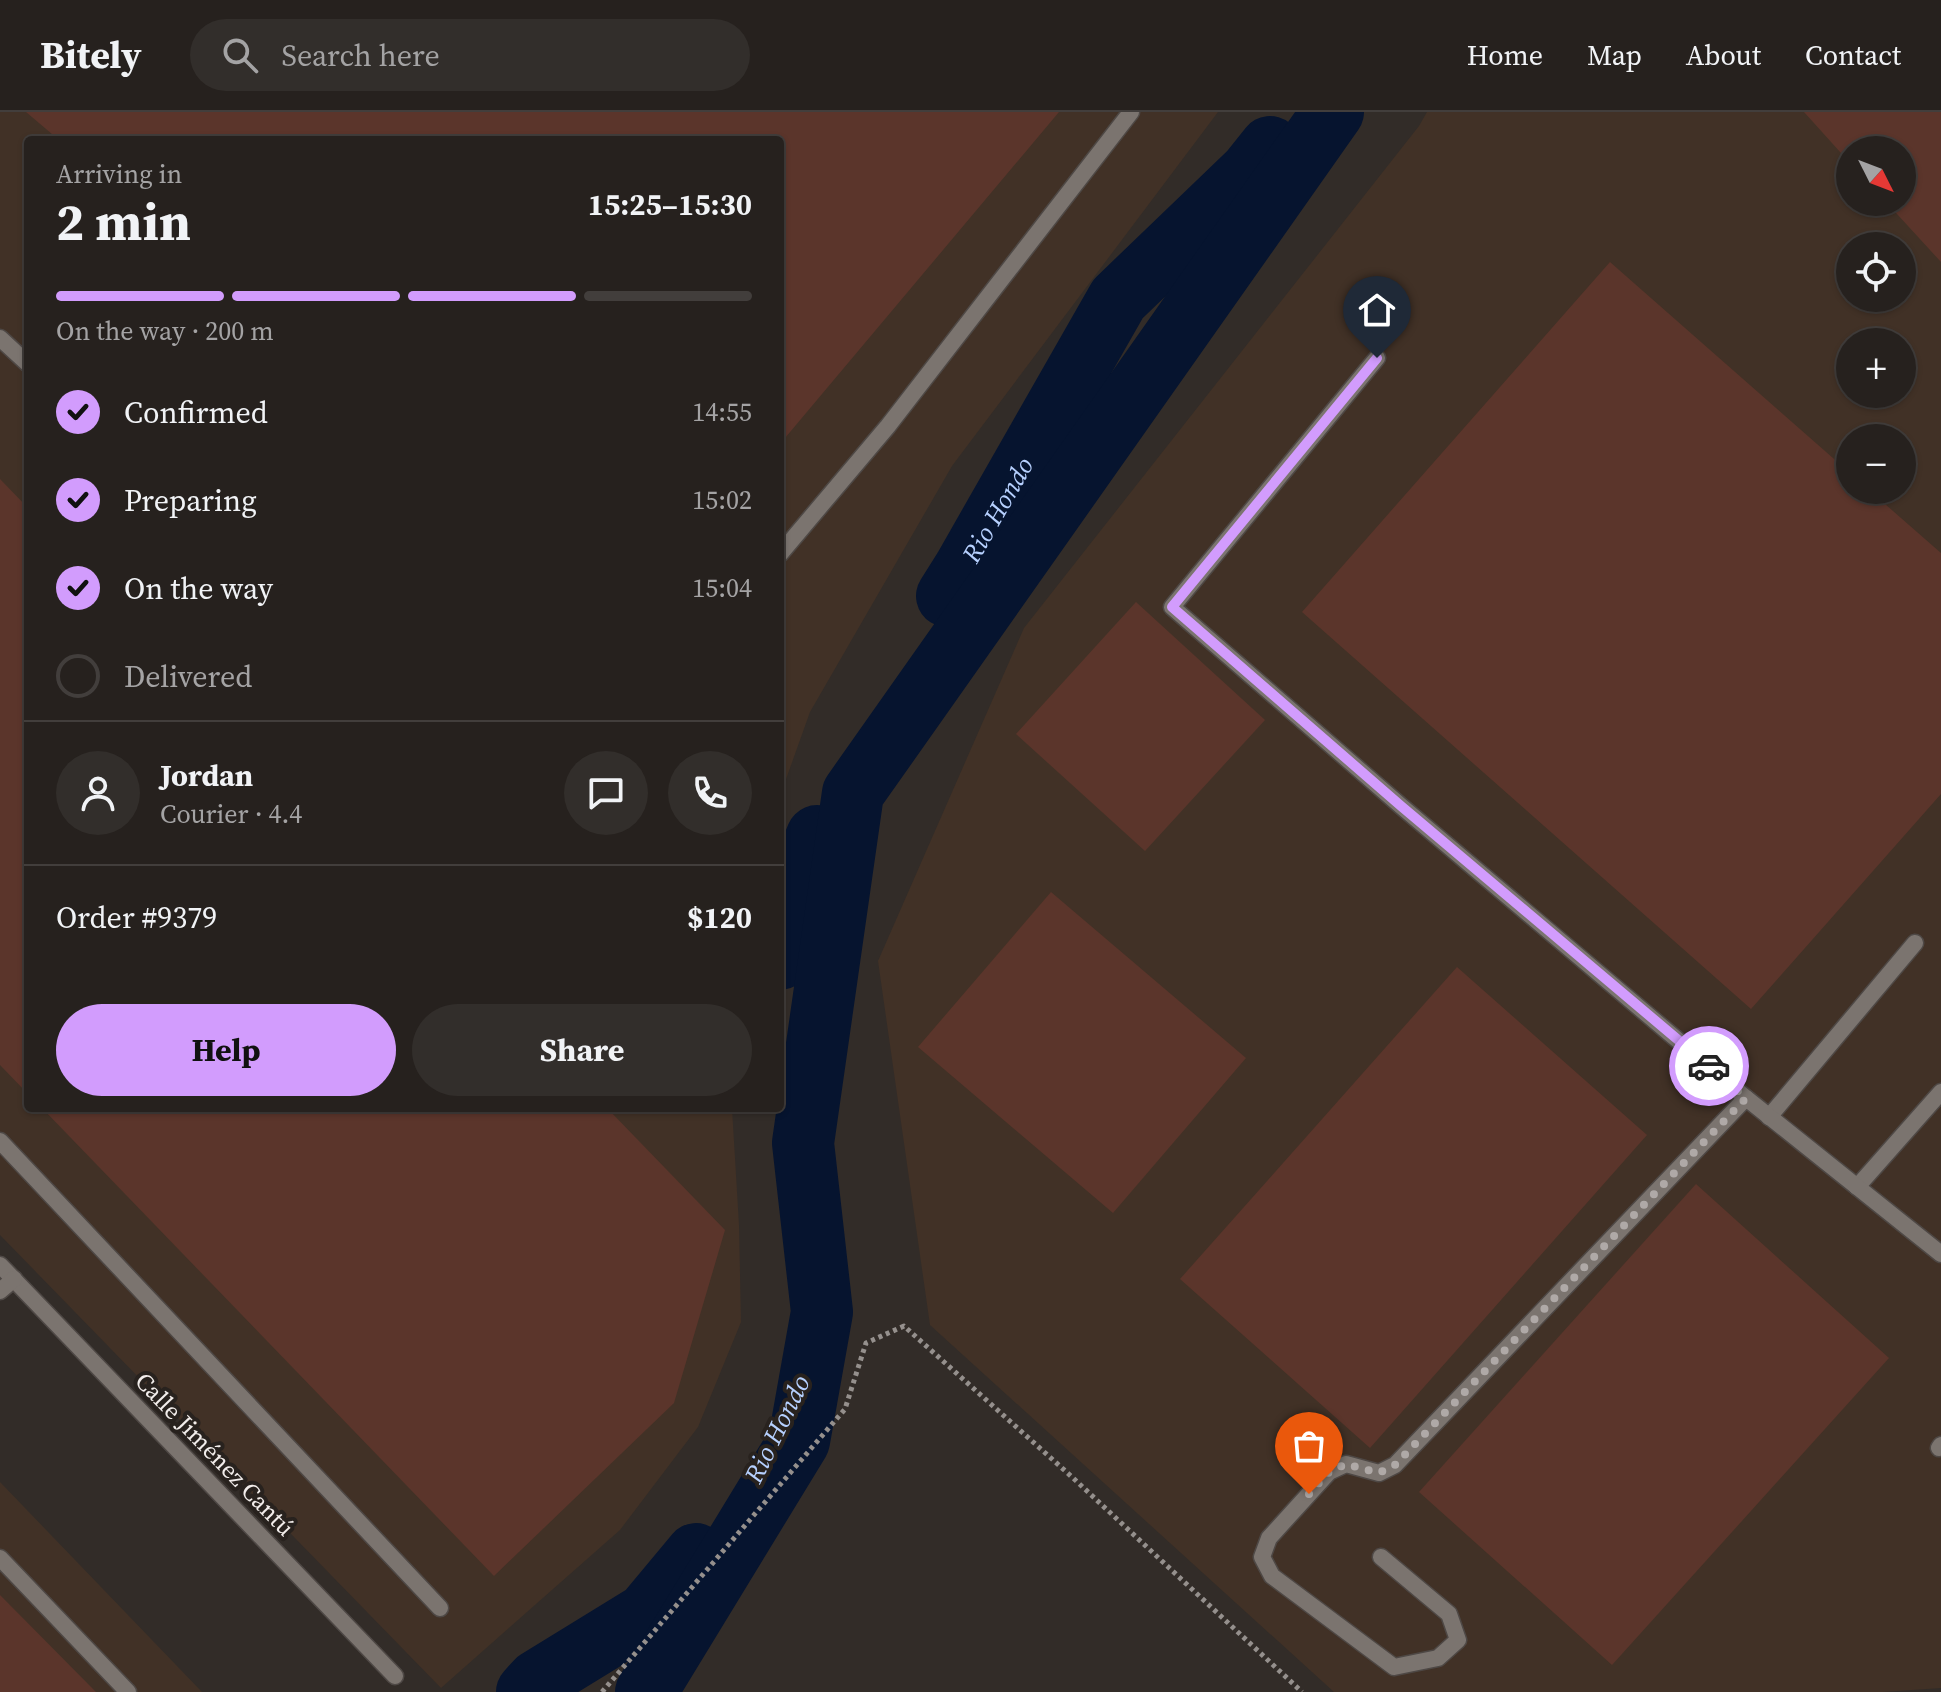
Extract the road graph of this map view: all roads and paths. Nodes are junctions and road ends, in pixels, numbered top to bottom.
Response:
1 (1131, 112) edge
2 (0, 338) edge
3 (1377, 358) dead end
4 (24, 360) edge
5 (784, 549) edge
6 (1915, 943) dead end
7 (1941, 1092) edge
8 (1746, 1098) junction
9 (1769, 1117) junction
10 (0, 1141) edge
11 (1857, 1187) junction
12 (1941, 1254) edge
13 (0, 1265) edge
14 (14, 1279) junction
15 (0, 1291) edge
16 (1381, 1557) dead end
17 (0, 1558) edge
18 (440, 1608) dead end
19 (395, 1676) dead end
20 (128, 1692) edge
21 (602, 1692) edge
22 (1302, 1692) edge

1 - 5 lane
2 - 4 lane
3 - 8 lane
6 - 9 lane
7 - 11 lane
8 - 9 lane
8 - 16 lane
9 - 11 lane
10 - 18 lane
11 - 12 lane
13 - 14 lane, Calle Jiménez Cantú
14 - 15 lane
14 - 19 lane, Calle Jiménez Cantú
17 - 20 lane
21 - 22 path

